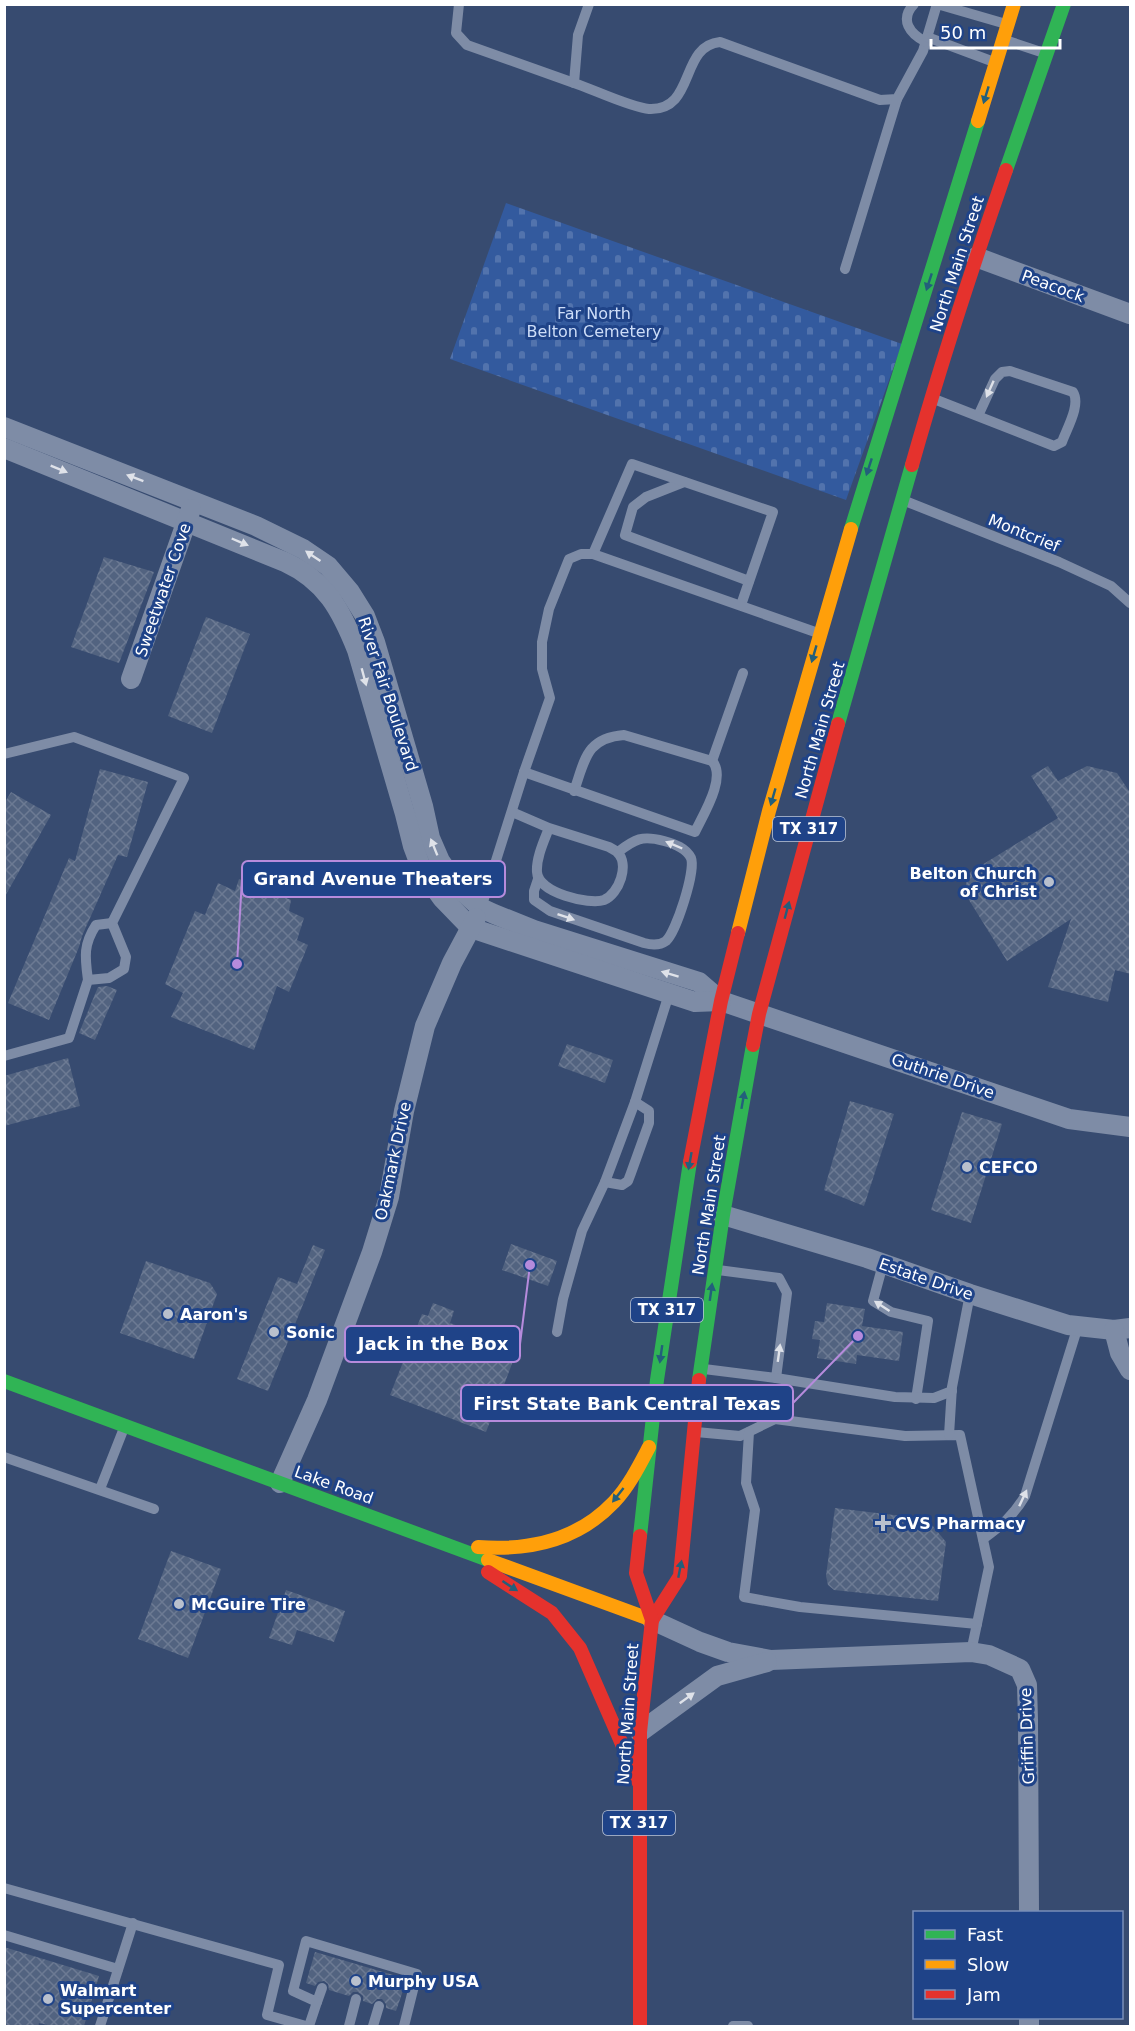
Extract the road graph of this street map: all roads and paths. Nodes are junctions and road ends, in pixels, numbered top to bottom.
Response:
1 (459, 4) edge
2 (589, 4) edge
3 (914, 4) edge
4 (937, 4) edge
5 (1014, 4) edge
6 (1064, 4) edge
7 (1007, 24) junction
8 (926, 39) junction
9 (1003, 39) junction
10 (1047, 54) junction
11 (996, 62) junction
12 (574, 83) junction
13 (897, 99) junction
14 (976, 257) junction
15 (844, 269) dead end
16 (1131, 314) edge
17 (931, 398) junction
18 (978, 416) junction
19 (4, 428) edge
20 (4, 448) edge
21 (684, 482) junction
22 (902, 500) junction
23 (193, 501) junction
24 (187, 520) junction
25 (594, 554) junction
26 (749, 581) junction
27 (335, 587) junction
28 (1131, 603) edge
29 (741, 605) junction
30 (820, 633) junction
31 (743, 673) dead end
32 (131, 680) dead end
33 (4, 754) edge
34 (712, 760) junction
35 (524, 772) junction
36 (574, 791) junction
37 (512, 812) junction
38 (549, 828) junction
39 (618, 852) junction
40 (538, 879) junction
41 (481, 908) junction
42 (112, 923) junction
43 (471, 928) junction
44 (88, 980) junction
45 (669, 994) junction
46 (721, 1001) junction
47 (759, 1014) junction
48 (4, 1056) edge
49 (635, 1102) junction
50 (1131, 1127) edge
51 (605, 1182) junction
52 (723, 1215) junction
53 (883, 1264) junction
54 (715, 1270) junction
55 (970, 1294) junction
56 (1078, 1326) junction
57 (1122, 1329) edge
58 (557, 1332) dead end
59 (700, 1369) junction
60 (1131, 1370) edge
61 (776, 1378) junction
62 (4, 1382) edge
63 (952, 1391) junction
64 (916, 1399) junction
65 (125, 1426) junction
66 (693, 1431) junction
67 (749, 1432) junction
68 (949, 1435) junction
69 (650, 1446) junction
70 (4, 1457) edge
71 (280, 1483) junction
72 (100, 1489) junction
73 (154, 1509) dead end
74 (983, 1539) junction
75 (443, 1543) junction
76 (652, 1620) junction
77 (977, 1624) junction
78 (971, 1652) junction
79 (771, 1660) junction
80 (640, 1732) junction
81 (639, 1783) junction
82 (4, 1888) edge
83 (1029, 1911) edge
84 (133, 1923) junction
85 (4, 1935) edge
86 (118, 1969) junction
87 (322, 1988) dead end
88 (356, 1999) dead end
89 (317, 2002) junction
90 (379, 2006) dead end
91 (100, 2026) edge
92 (308, 2026) edge
93 (349, 2026) edge
94 (373, 2026) edge
95 (404, 2026) edge
96 (640, 2026) edge
97 (733, 2026) edge
98 (748, 2026) edge

1 - 12 lane
2 - 12 lane
3 - 8 lane
4 - 7 lane
4 - 8 lane
5 - 7 main road, North Main Street / TX 317
6 - 10 main road, North Main Street / TX 317
7 - 9 main road, North Main Street / TX 317
8 - 11 lane
8 - 13 lane
9 - 10 lane
9 - 11 main road, North Main Street / TX 317
10 - 14 main road, North Main Street / TX 317
11 -> 30 main road, North Main Street / TX 317
12 - 13 lane
13 - 15 lane
14 - 16 street, Peacock
14 - 17 main road, North Main Street / TX 317
17 - 18 lane
17 - 22 main road, North Main Street / TX 317
18 -> 18 lane
23 -> 19 street, River Fair Boulevard
20 -> 24 street, River Fair Boulevard
21 - 25 lane
21 - 26 lane
21 - 26 lane
22 - 28 lane, Montcrief
47 -> 22 main road, North Main Street / TX 317
23 - 24 street, Sweetwater Cove
27 -> 23 street, River Fair Boulevard
24 -> 27 street, River Fair Boulevard
24 - 32 street, Sweetwater Cove
25 - 29 lane
25 - 35 lane
26 - 29 lane
41 -> 27 street, River Fair Boulevard
27 -> 43 street, River Fair Boulevard
29 - 30 lane
30 -> 46 main road, North Main Street / TX 317
31 - 34 lane
33 - 42 lane
34 - 36 lane
34 - 36 lane
35 - 36 lane
35 - 37 lane
37 - 38 lane
37 - 41 lane
38 - 39 lane
38 - 40 lane
39 - 40 lane
40 -> 39 lane
41 - 43 street, Oakmark Drive
46 -> 41 street, River Fair Boulevard
42 - 44 lane
42 - 44 lane
43 - 45 street, River Fair Boulevard
43 - 71 street, Oakmark Drive
44 - 48 lane
45 - 46 street, River Fair Boulevard
45 - 49 lane
46 - 47 street, River Fair Boulevard
46 -> 69 main road, North Main Street / TX 317
47 - 50 street, Guthrie Drive
52 -> 47 main road, North Main Street / TX 317
49 - 51 lane
49 - 51 lane
51 - 58 lane
52 - 53 street, Estate Drive
52 - 54 main road, North Main Street / TX 317
53 - 55 street, Estate Drive
64 -> 53 lane
59 -> 54 main road, North Main Street / TX 317
61 -> 54 lane
55 - 56 street, Estate Drive
55 - 63 lane
56 - 57 street, Estate Drive
74 -> 56 lane
57 - 60 street
59 - 61 lane
59 - 66 main road, North Main Street / TX 317
61 - 64 lane
62 - 65 main road, Lake Road
63 - 64 lane
63 - 68 lane
65 - 71 main road, Lake Road
65 - 72 lane
66 - 67 lane
76 -> 66 main road, North Main Street / TX 317
67 - 68 lane
67 - 77 lane
68 - 74 lane
69 -> 75 main road
69 - 76 main road, North Main Street / TX 317
70 - 72 lane
71 - 75 main road, Lake Road
72 - 73 lane
74 - 77 lane
75 - 76 main road, Lake Road
75 -> 81 main road
76 - 79 street, Griffin Drive
76 - 80 main road, North Main Street / TX 317
77 - 78 lane
78 - 79 street, Griffin Drive
78 - 83 street, Griffin Drive
80 -> 79 street, Griffin Drive
80 - 81 main road, North Main Street / TX 317
81 - 96 main road, North Main Street / TX 317
82 - 84 lane
84 - 86 lane
84 - 92 lane
85 - 86 lane
86 - 91 lane
87 - 89 lane
88 - 93 lane
89 - 92 lane
89 - 95 lane
90 - 94 lane
97 - 98 lane

